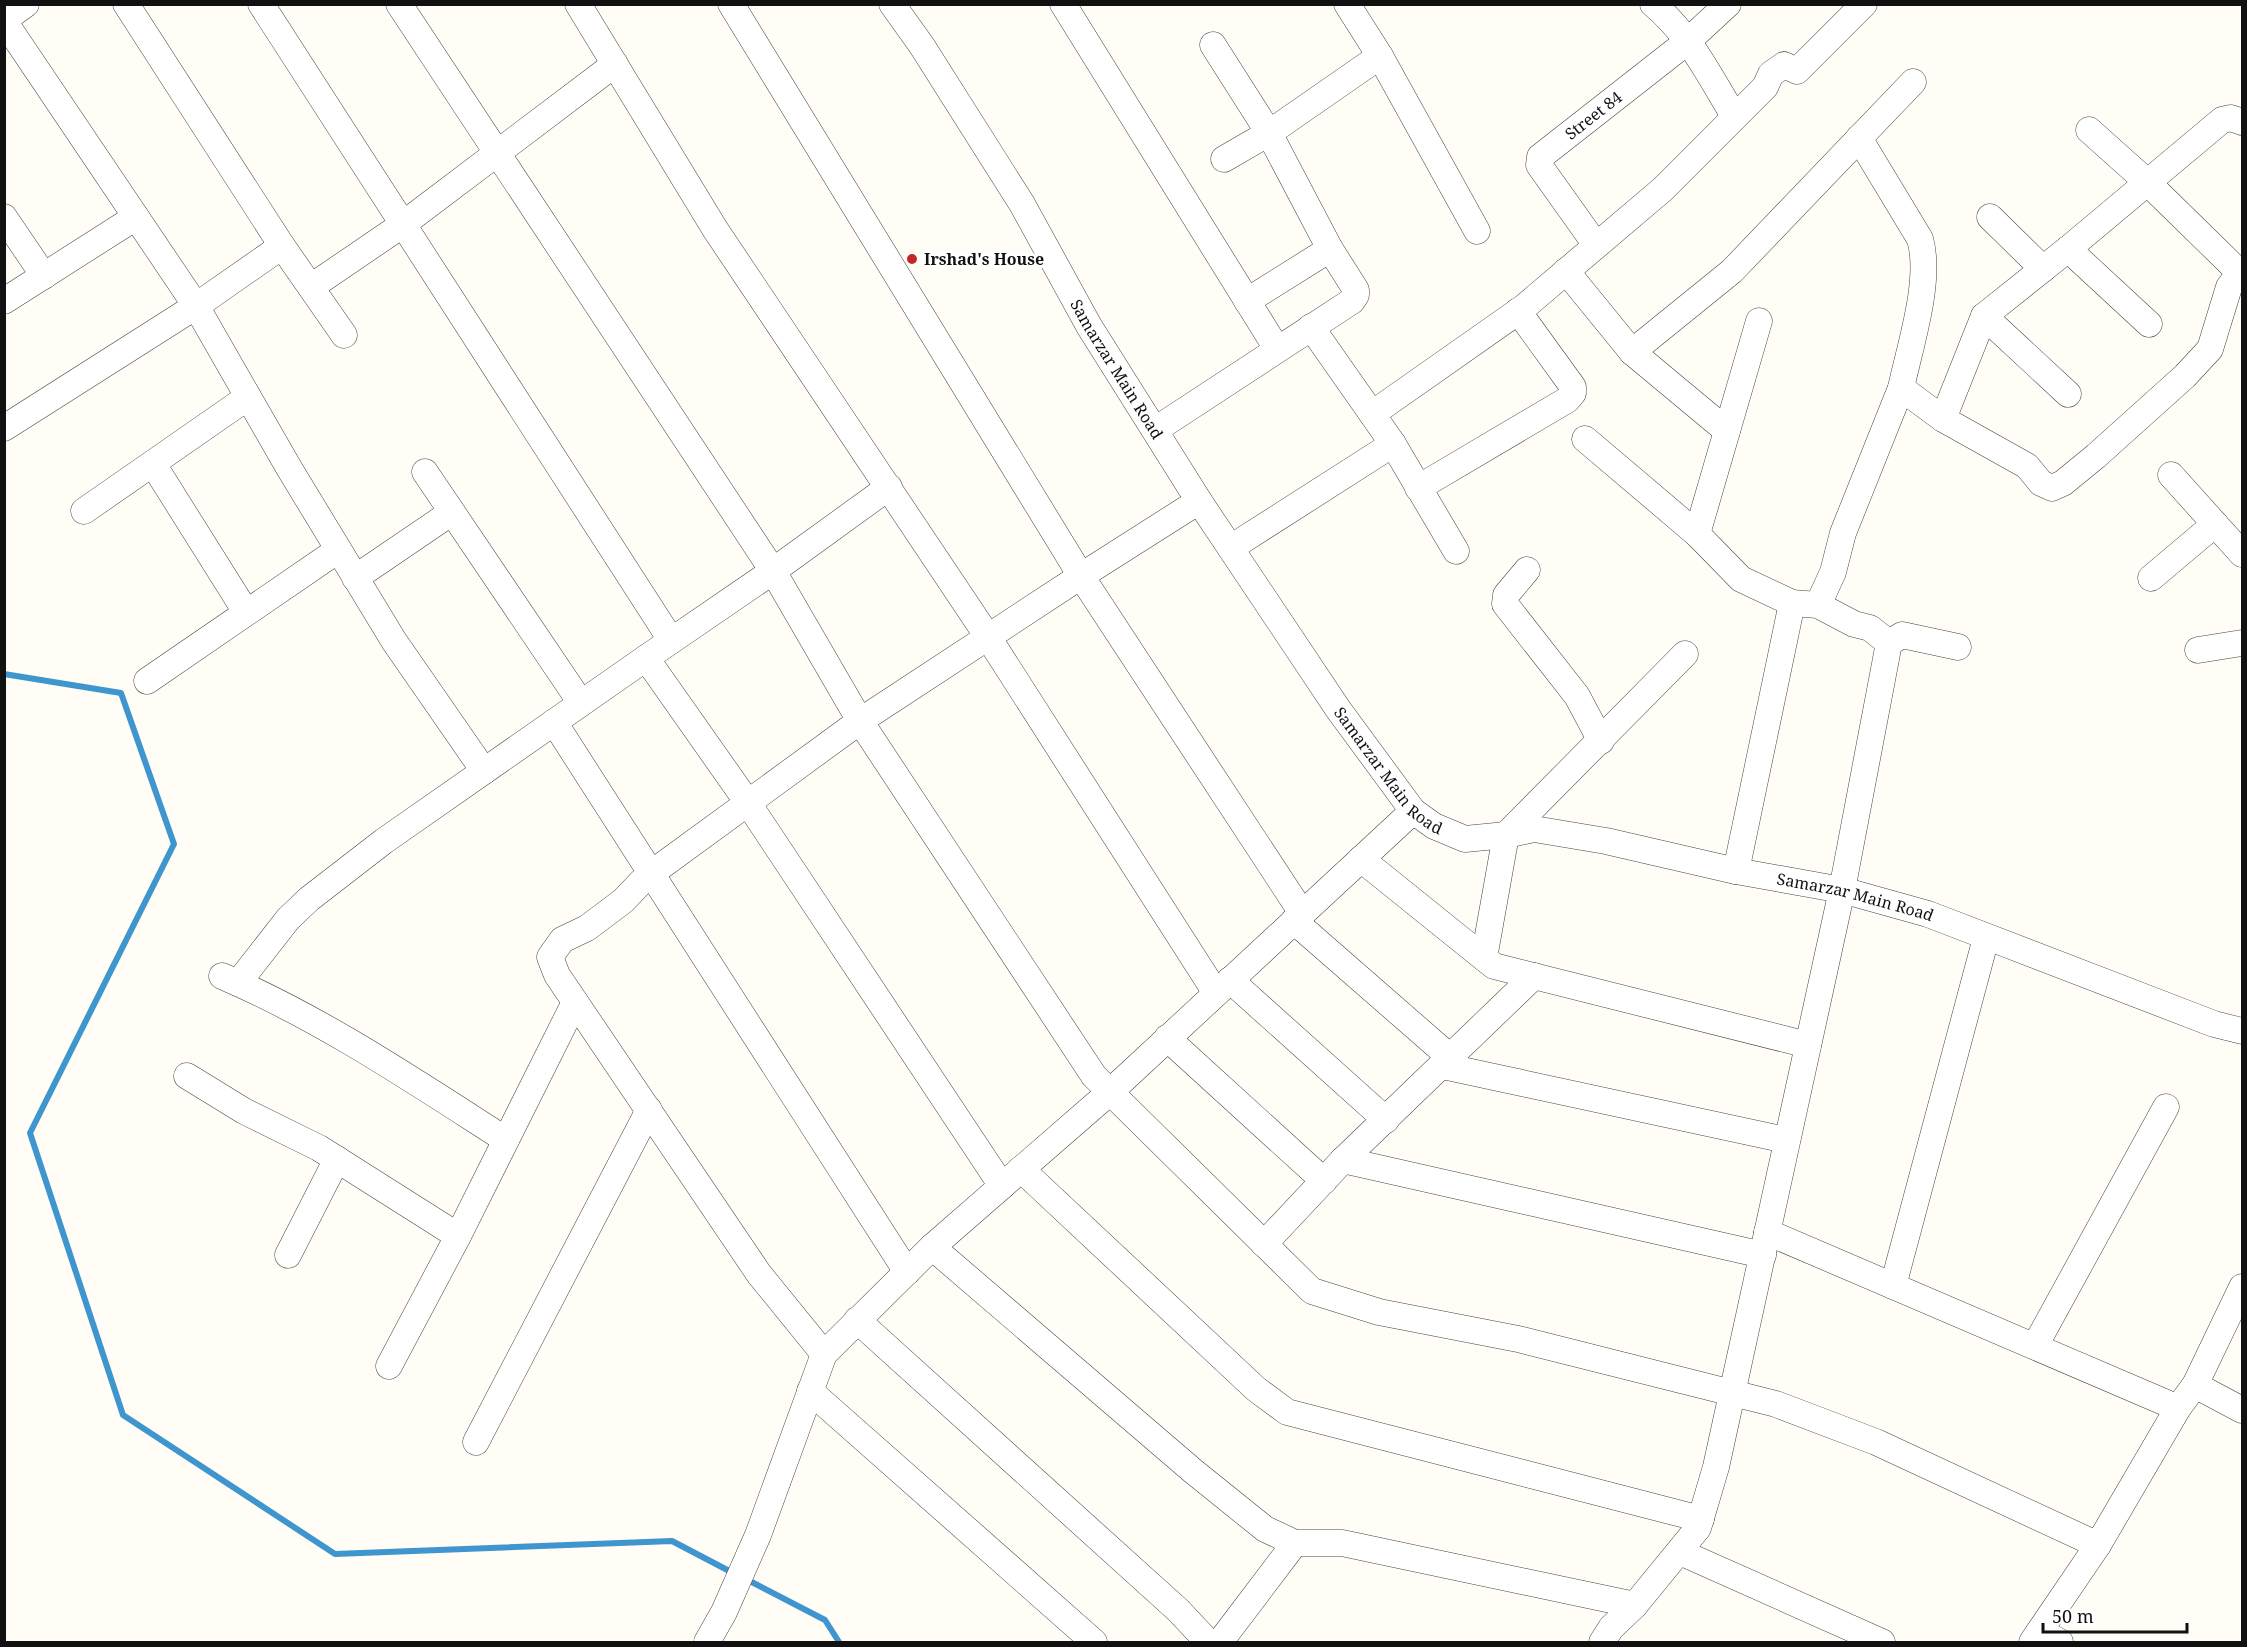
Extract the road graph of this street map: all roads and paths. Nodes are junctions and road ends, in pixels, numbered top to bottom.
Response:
1 (26, 4) edge
2 (126, 4) edge
3 (261, 4) edge
4 (399, 4) edge
5 (578, 4) edge
6 (731, 4) edge
7 (892, 4) edge
8 (1063, 4) edge
9 (1347, 4) edge
10 (1653, 4) edge
11 (1728, 4) edge
12 (1864, 4) edge
13 (4, 20) edge
14 (1688, 41) junction
15 (1214, 45) dead end
16 (1380, 56) junction
17 (615, 64) junction
18 (1913, 82) dead end
19 (1734, 116) junction
20 (2242, 122) edge
21 (2089, 130) dead end
22 (1269, 133) junction
23 (1859, 138) junction
24 (496, 153) junction
25 (1224, 159) dead end
26 (2147, 182) junction
27 (4, 217) edge
28 (136, 217) junction
29 (1990, 217) dead end
30 (402, 225) junction
31 (1477, 231) dead end
32 (1596, 245) junction
33 (282, 246) junction
34 (1330, 249) junction
35 (2068, 249) junction
36 (2043, 269) junction
37 (1566, 271) junction
38 (2241, 271) edge
39 (44, 276) junction
40 (310, 287) junction
41 (1247, 301) junction
42 (4, 302) edge
43 (196, 306) junction
44 (1518, 311) junction
45 (1984, 316) junction
46 (1759, 321) dead end
47 (2149, 324) dead end
48 (1311, 327) junction
49 (344, 336) dead end
50 (1276, 349) junction
51 (1632, 352) junction
52 (1901, 388) junction
53 (2068, 394) dead end
54 (248, 397) junction
55 (1372, 414) junction
56 (1943, 418) junction
57 (4, 428) edge
58 (1155, 430) junction
59 (1727, 431) junction
60 (1585, 439) dead end
61 (1393, 444) junction
62 (153, 464) junction
63 (425, 472) dead end
64 (2171, 475) dead end
65 (889, 487) junction
66 (1418, 488) junction
67 (1200, 501) junction
68 (84, 511) dead end
69 (452, 512) junction
70 (2215, 524) junction
71 (1697, 534) junction
72 (1232, 548) junction
73 (338, 550) junction
74 (1456, 551) dead end
75 (2242, 554) edge
76 (1527, 570) dead end
77 (773, 571) junction
78 (1081, 576) junction
79 (355, 578) junction
80 (2151, 578) dead end
81 (1792, 603) junction
82 (1818, 605) junction
83 (246, 612) junction
84 (988, 637) junction
85 (671, 640) junction
86 (1888, 643) junction
87 (2242, 643) edge
88 (1958, 647) dead end
89 (2198, 650) dead end
90 (1685, 654) dead end
91 (646, 658) junction
92 (147, 681) dead end
93 (581, 703) junction
94 (860, 721) junction
95 (554, 722) junction
96 (1601, 741) junction
97 (484, 771) junction
98 (748, 803) junction
99 (1413, 811) junction
100 (1506, 835) junction
101 (1361, 859) junction
102 (1736, 871) junction
103 (651, 873) junction
104 (1842, 890) junction
105 (1298, 917) junction
106 (1986, 938) junction
107 (1484, 958) junction
108 (1534, 976) junction
109 (1223, 986) junction
110 (575, 1002) junction
111 (2242, 1031) edge
112 (1167, 1038) junction
113 (1808, 1045) junction
114 (1447, 1062) junction
115 (188, 1076) dead end
116 (1110, 1092) junction
117 (2166, 1107) dead end
118 (649, 1110) junction
119 (1386, 1120) junction
120 (506, 1140) junction
121 (1786, 1140) junction
122 (337, 1159) junction
123 (1343, 1160) junction
124 (1021, 1169) junction
125 (1324, 1180) junction
126 (1002, 1186) junction
127 (458, 1236) junction
128 (1765, 1243) junction
129 (1264, 1244) junction
130 (932, 1247) junction
131 (288, 1255) dead end
132 (907, 1272) junction
133 (1893, 1286) junction
134 (2242, 1287) edge
135 (857, 1320) junction
136 (2035, 1346) junction
137 (824, 1354) junction
138 (389, 1366) dead end
139 (2195, 1385) junction
140 (810, 1391) junction
141 (1732, 1393) junction
142 (2178, 1407) junction
143 (2242, 1410) edge
144 (476, 1442) dead end
145 (1701, 1519) junction
146 (1294, 1543) junction
147 (2098, 1545) junction
148 (1680, 1552) junction
149 (1635, 1605) junction
150 (2044, 1639) edge
151 (707, 1642) edge
152 (1094, 1642) edge
153 (1208, 1642) edge
154 (1220, 1642) edge
155 (1602, 1642) edge
156 (1882, 1642) edge

1 - 13 street
2 - 33 street
3 - 30 street
4 - 24 street
5 - 17 street
6 - 78 street
7 - 58 street, Samarzar Main Road
8 - 41 street
9 - 16 street
10 - 14 street
11 - 14 street, Street 84
12 - 19 street
13 - 28 street
14 - 19 street
14 - 32 street, Street 84
15 - 22 street
16 - 22 street
16 - 31 street
17 - 24 street
17 - 65 street
18 - 23 street
19 - 32 street
20 - 26 street
21 - 26 street
22 - 25 street
22 - 34 street
23 - 51 street
23 - 52 street
24 - 30 street
24 - 77 street
26 - 35 street
26 - 38 street
27 - 39 street
28 - 39 street
28 - 43 street
29 - 36 street
30 - 40 street
30 - 85 street
32 - 37 street
33 - 40 street
33 - 43 street
34 - 41 street
34 - 48 street
35 - 36 street
35 - 47 street
36 - 45 street
37 - 44 street
37 - 51 street
38 - 56 street
39 - 42 street
40 - 49 street
41 - 50 street
43 - 54 street
43 - 57 street
44 - 55 street
44 - 66 street
45 - 53 street
45 - 56 street
46 - 59 street
48 - 50 street
48 - 55 street
50 - 58 street
51 - 59 street
52 - 56 street
52 - 82 street
54 - 62 street
54 - 73 street
55 - 61 street
58 - 67 street, Samarzar Main Road
59 - 71 street
60 - 71 street
61 - 66 street
61 - 72 street
62 - 68 street
62 - 83 street
63 - 69 street
64 - 70 street
65 - 77 street
65 - 84 street
66 - 74 street
67 - 72 street, Samarzar Main Road
67 - 78 street
69 - 79 street
69 - 93 street
70 - 75 street
70 - 80 street
71 - 81 street
72 - 99 street, Samarzar Main Road
73 - 79 street
73 - 83 street
76 - 96 street
77 - 85 street
77 - 94 street
78 - 84 street
78 - 105 street
79 - 97 street
81 - 82 street
81 - 102 street
82 - 86 street
83 - 92 street
84 - 94 street
84 - 109 street
85 - 91 street
86 - 88 street
86 - 104 street
87 - 89 street
90 - 96 street
91 - 93 street
91 - 98 street
93 - 95 street
94 - 98 street
94 - 116 street
95 - 97 street
95 - 103 street
96 - 100 street
97 - 120 street
98 - 103 street
98 - 126 street
99 - 100 street, Samarzar Main Road
99 - 101 street
100 - 102 street, Samarzar Main Road
100 - 107 street
101 - 105 street
101 - 107 street
102 - 104 street, Samarzar Main Road
103 - 110 street
103 - 132 street
104 - 106 street, Samarzar Main Road
104 - 113 street
105 - 109 street
105 - 114 street
106 - 111 street, Samarzar Main Road
106 - 133 street
107 - 108 street
108 - 113 street
108 - 114 street
109 - 112 street
109 - 119 street
110 - 118 street
110 - 120 street
112 - 116 street
112 - 125 street
113 - 121 street
114 - 119 street
114 - 121 street
115 - 122 street
116 - 124 street
116 - 129 street
117 - 136 street
118 - 137 street
118 - 144 street
119 - 123 street
120 - 127 street
121 - 128 street
122 - 127 street
122 - 131 street
123 - 125 street
123 - 128 street
124 - 126 street
124 - 145 street
125 - 129 street
126 - 130 street
127 - 138 street
128 - 133 street
128 - 141 street
129 - 141 street
130 - 132 street
130 - 146 street
132 - 135 street
133 - 136 street
134 - 139 street
135 - 137 street
135 - 153 street
136 - 142 street
137 - 140 street
139 - 142 street
139 - 143 street
140 - 151 street
140 - 152 street
141 - 145 street
141 - 147 street
142 - 147 street
145 - 148 street
146 - 149 street
146 - 154 street
147 - 150 street
148 - 149 street
148 - 156 street
149 - 155 street

